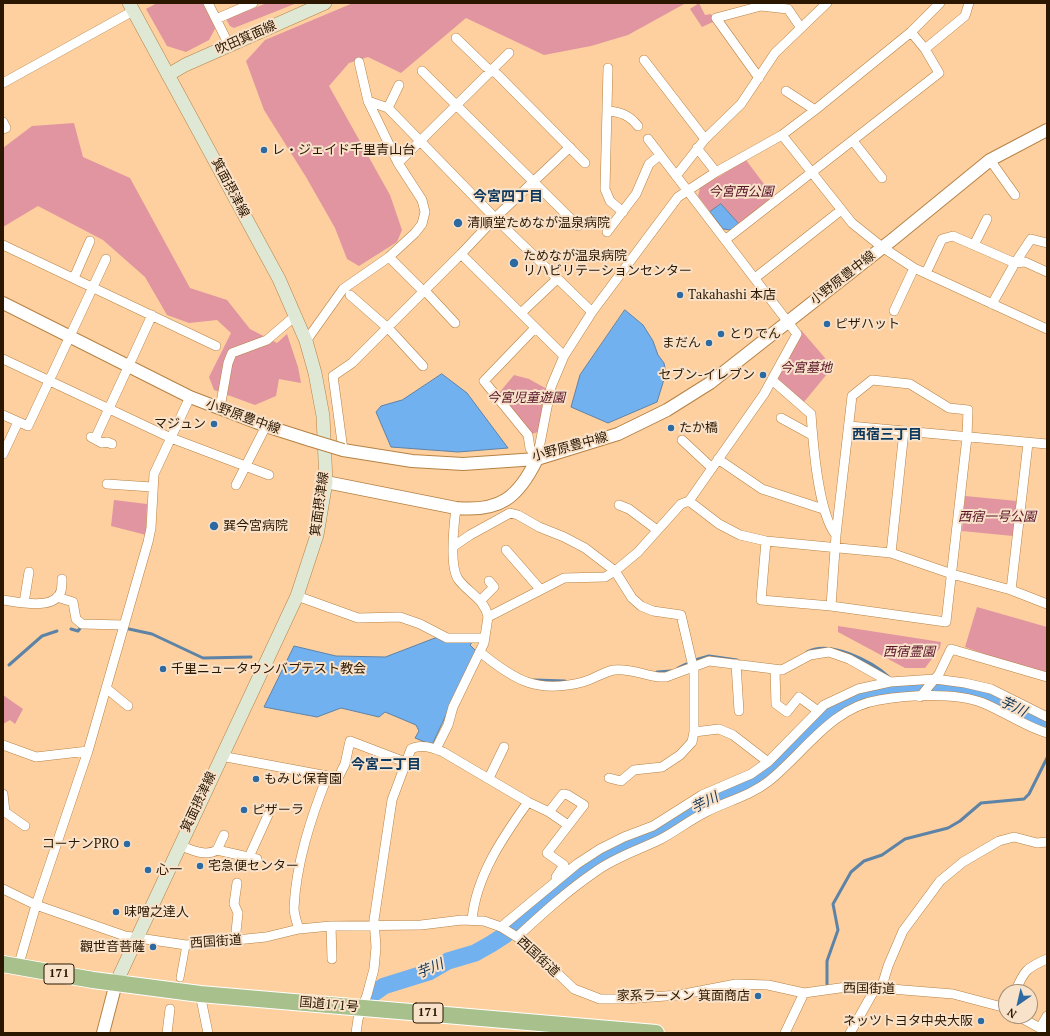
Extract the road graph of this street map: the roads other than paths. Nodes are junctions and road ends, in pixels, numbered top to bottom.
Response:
1 (208, 3) edge
2 (253, 3) edge
3 (325, 3) edge
4 (827, 3) edge
5 (940, 3) edge
6 (969, 3) edge
7 (131, 7) edge
8 (216, 19) junction
9 (801, 28) junction
10 (911, 32) junction
11 (456, 38) dead end
12 (229, 45) junction
13 (925, 49) junction
14 (509, 53) dead end
15 (644, 60) dead end
16 (359, 62) dead end
17 (608, 68) dead end
18 (491, 70) junction
19 (422, 71) dead end
20 (168, 75) junction
21 (759, 78) junction
22 (3, 83) edge
23 (399, 85) dead end
24 (786, 91) dead end
25 (368, 101) junction
26 (457, 106) junction
27 (388, 108) junction
28 (815, 110) junction
29 (608, 111) junction
30 (3, 122) edge
31 (638, 126) dead end
32 (3, 129) edge
33 (1047, 130) edge
34 (782, 135) junction
35 (648, 139) dead end
36 (705, 139) junction
37 (853, 141) junction
38 (422, 142) junction
39 (570, 147) junction
40 (697, 148) junction
41 (660, 155) junction
42 (990, 160) junction
43 (398, 163) junction
44 (585, 163) dead end
45 (716, 172) junction
46 (811, 173) junction
47 (676, 176) junction
48 (882, 178) dead end
49 (534, 182) junction
50 (688, 191) junction
51 (1015, 195) dead end
52 (840, 210) junction
53 (623, 212) junction
54 (495, 218) junction
55 (986, 219) dead end
56 (578, 226) dead end
57 (608, 232) dead end
58 (90, 240) dead end
59 (725, 240) junction
60 (1047, 243) edge
61 (3, 245) edge
62 (974, 245) junction
63 (882, 247) junction
64 (461, 254) junction
65 (389, 257) junction
66 (106, 259) dead end
67 (1015, 263) junction
68 (914, 268) junction
69 (1047, 272) edge
70 (926, 274) junction
71 (74, 278) junction
72 (755, 278) junction
73 (556, 279) junction
74 (93, 287) junction
75 (423, 291) junction
76 (350, 295) dead end
77 (3, 303) edge
78 (992, 304) junction
79 (894, 311) dead end
80 (592, 312) junction
81 (521, 313) junction
82 (152, 315) junction
83 (295, 316) junction
84 (455, 322) dead end
85 (788, 322) junction
86 (386, 328) junction
87 (535, 328) junction
88 (1047, 329) edge
89 (69, 337) junction
90 (306, 341) junction
91 (216, 346) dead end
92 (564, 356) junction
93 (3, 359) edge
94 (423, 366) dead end
95 (129, 367) junction
96 (49, 380) junction
97 (772, 380) junction
98 (190, 397) junction
99 (110, 408) junction
100 (220, 408) junction
101 (3, 415) edge
102 (781, 418) dead end
103 (18, 422) junction
104 (266, 426) junction
105 (849, 426) junction
106 (904, 431) junction
107 (812, 434) junction
108 (967, 437) junction
109 (171, 438) junction
110 (682, 440) dead end
111 (1028, 443) junction
112 (112, 444) dead end
113 (1047, 444) edge
114 (342, 450) junction
115 (3, 454) edge
116 (537, 459) junction
117 (718, 459) junction
118 (247, 466) junction
119 (712, 468) junction
120 (269, 475) dead end
121 (326, 482) junction
122 (108, 484) dead end
123 (236, 485) dead end
124 (152, 488) junction
125 (689, 500) junction
126 (619, 506) dead end
127 (456, 508) junction
128 (823, 509) junction
129 (657, 530) junction
130 (836, 535) junction
131 (766, 541) junction
132 (454, 546) junction
133 (836, 548) junction
134 (506, 550) dead end
135 (891, 554) junction
136 (615, 571) junction
137 (29, 572) dead end
138 (952, 574) junction
139 (62, 579) dead end
140 (489, 581) dead end
141 (540, 589) junction
142 (1011, 590) junction
143 (297, 596) junction
144 (57, 597) junction
145 (3, 600) edge
146 (480, 600) junction
147 (24, 603) junction
148 (1047, 604) edge
149 (831, 606) junction
150 (488, 617) junction
151 (124, 625) junction
152 (485, 638) junction
153 (480, 652) junction
154 (736, 664) junction
155 (693, 666) junction
156 (775, 670) junction
157 (1047, 677) edge
158 (933, 681) junction
159 (890, 682) junction
160 (106, 688) junction
161 (922, 695) junction
162 (128, 706) dead end
163 (739, 711) dead end
164 (818, 711) junction
165 (1047, 717) edge
166 (694, 732) junction
167 (1047, 733) edge
168 (3, 745) edge
169 (504, 747) dead end
170 (436, 749) junction
171 (88, 751) junction
172 (221, 756) junction
173 (405, 762) junction
174 (768, 762) junction
175 (328, 777) junction
176 (488, 778) junction
177 (609, 778) dead end
178 (3, 794) edge
179 (528, 802) junction
180 (549, 812) junction
181 (268, 816) dead end
182 (568, 825) junction
183 (25, 826) dead end
184 (224, 835) dead end
185 (1047, 842) edge
186 (179, 845) junction
187 (217, 850) junction
188 (237, 883) dead end
189 (552, 884) junction
190 (3, 890) edge
191 (36, 905) junction
192 (472, 920) junction
193 (331, 926) junction
194 (375, 926) junction
195 (503, 928) junction
196 (299, 929) junction
197 (515, 936) junction
198 (137, 937) junction
199 (235, 941) junction
200 (186, 945) junction
201 (332, 959) dead end
202 (1047, 959) edge
203 (10, 965) edge
204 (180, 978) dead end
205 (116, 983) junction
206 (1019, 984) edge
207 (878, 989) junction
208 (804, 993) junction
209 (200, 994) junction
210 (998, 1006) edge
211 (362, 1007) junction
212 (170, 1009) dead end
213 (1047, 1016) edge
214 (1032, 1024) edge
215 (1043, 1030) edge
216 (616, 1032) edge
217 (103, 1033) edge
218 (167, 1033) edge
219 (208, 1033) edge
220 (356, 1033) edge
221 (656, 1033) edge
222 (785, 1033) edge
223 (850, 1033) edge

1 - 8 street
2 - 8 street
3 - 12 main road, 吹田箕面線
4 - 9 street
5 - 10 street
6 - 13 street
7 - 20 main road, 箕面摂津線
7 - 22 street
8 - 12 street
9 - 21 street
9 - 21 street
10 - 13 street
10 - 28 street
11 - 18 street
12 - 20 main road, 吹田箕面線
13 - 37 street
14 - 18 street
15 - 36 street
16 - 25 street
17 - 29 street
18 - 26 street
18 - 39 street
19 - 26 street
20 - 83 main road, 箕面摂津線
21 - 36 street
23 - 27 street
24 - 28 street
25 - 27 street
25 - 43 street
26 - 38 street
26 - 49 street
27 - 38 street
28 - 34 street
29 - 31 street
29 - 53 street
30 - 32 street
33 - 42 street, 小野原豊中線
34 - 45 street
34 - 46 street
35 - 41 street
36 - 40 street
37 - 46 street
37 - 48 street
38 - 43 street
38 - 54 street
39 - 44 street
39 - 49 street
40 - 45 street
40 - 47 street
41 - 47 street
41 - 53 street
42 - 51 street
42 - 63 street, 小野原豊中線
43 - 65 street
45 - 50 street
46 - 52 street
46 - 59 street
47 - 50 street
49 - 54 street
49 - 56 street
50 - 59 street
50 - 80 street
52 - 63 street
52 - 72 street
53 - 57 street
54 - 64 street
54 - 73 street
55 - 62 street
58 - 71 street
59 - 72 street
60 - 67 street
61 - 71 street
62 - 67 street
62 - 70 street
63 - 68 street
63 - 85 street, 小野原豊中線
64 - 75 street
64 - 81 street
65 - 75 street
65 - 90 street
66 - 74 street
67 - 69 street
67 - 78 street
68 - 70 street
68 - 79 street
70 - 78 street
71 - 74 street
72 - 85 street
73 - 80 street
73 - 81 street
74 - 82 street
74 - 89 street
75 - 84 street
75 - 86 street
76 - 86 street
77 - 89 street, 小野原豊中線
78 - 88 street
80 - 92 street
81 - 87 street
82 - 91 street
82 - 95 street
83 - 90 main road, 箕面摂津線
83 - 100 street
85 - 97 street
85 - 116 street, 小野原豊中線
86 - 94 street
86 - 114 street
87 - 92 street
87 - 116 street
89 - 95 street, 小野原豊中線
89 - 96 street
90 - 121 main road, 箕面摂津線
92 - 116 street
93 - 96 street
95 - 98 street, 小野原豊中線
95 - 99 street
96 - 99 street
96 - 103 street
97 - 107 street
97 - 117 street
98 - 100 street, 小野原豊中線
98 - 109 street
99 - 109 street
99 - 112 street
100 - 104 street, 小野原豊中線
101 - 103 street
102 - 107 street
103 - 115 street
104 - 114 street, 小野原豊中線, bridge
104 - 118 street
105 - 106 street
105 - 108 street
105 - 130 street
106 - 108 street
106 - 135 street
107 - 128 street
108 - 111 street
108 - 138 street
109 - 118 street
109 - 124 street
110 - 119 street
111 - 113 street
111 - 142 street
114 - 116 street, 小野原豊中線
116 - 127 street
117 - 119 street
117 - 128 street
118 - 120 street
118 - 123 street
119 - 125 street
121 - 127 street
121 - 143 main road, 箕面摂津線
122 - 124 street
124 - 151 street
125 - 129 street
125 - 131 street
126 - 129 street
127 - 132 street
128 - 130 street
129 - 136 street
130 - 133 street
131 - 133 street
131 - 149 street
132 - 136 street
132 - 146 street
133 - 135 street
133 - 149 street
134 - 141 street
135 - 138 street
136 - 141 street
136 - 155 street
137 - 147 street
138 - 142 street
138 - 149 street
139 - 144 street
140 - 146 street
141 - 150 street
142 - 148 street
143 - 152 street
143 - 172 main road, 箕面摂津線
144 - 147 street
144 - 151 street
145 - 147 street
146 - 150 street
150 - 152 street
151 - 160 street
152 - 153 street
153 - 155 street
153 - 170 street
154 - 155 street
154 - 156 street
154 - 163 street
155 - 166 street
156 - 159 street
156 - 164 street
157 - 158 street
158 - 159 street
158 - 161 street
158 - 165 street
159 - 164 street
160 - 162 street
160 - 171 street
161 - 167 street
161 - 197 street
164 - 174 street
166 - 174 street
166 - 177 street
168 - 171 street
169 - 176 street
170 - 173 street
170 - 176 street
171 - 191 street
172 - 175 street
172 - 186 main road, 箕面摂津線
173 - 175 street
173 - 194 street
174 - 189 street
175 - 196 street
176 - 179 street
178 - 183 street
179 - 180 street
179 - 192 street
180 - 182 street
180 - 182 street
181 - 187 street
182 - 189 street
184 - 187 street
185 - 207 street
186 - 187 street
186 - 198 main road, 箕面摂津線
188 - 199 street
189 - 195 street
190 - 191 street, 西国街道
191 - 198 street, 西国街道
191 - 203 street
192 - 194 street, 西国街道
192 - 195 street, 西国街道
193 - 194 street, 西国街道
193 - 196 street, 西国街道
193 - 201 street
194 - 211 street
195 - 197 street, 西国街道
196 - 199 street, 西国街道
197 - 208 street, 西国街道
198 - 200 street, 西国街道
198 - 205 main road, 箕面摂津線
199 - 200 street, 西国街道
200 - 204 street
202 - 206 street
203 - 205 highway, 国道171号 / 171
205 - 209 highway, 国道171号 / 171
205 - 217 street
207 - 208 street, 西国街道
207 - 210 street, 西国街道
207 - 223 street
208 - 222 street
209 - 211 highway, 国道171号 / 171
209 - 219 street
211 - 216 highway, 国道171号 / 171
211 - 220 street
212 - 218 street
213 - 215 street
214 - 215 street
216 - 221 highway, 国道171号 / 171

